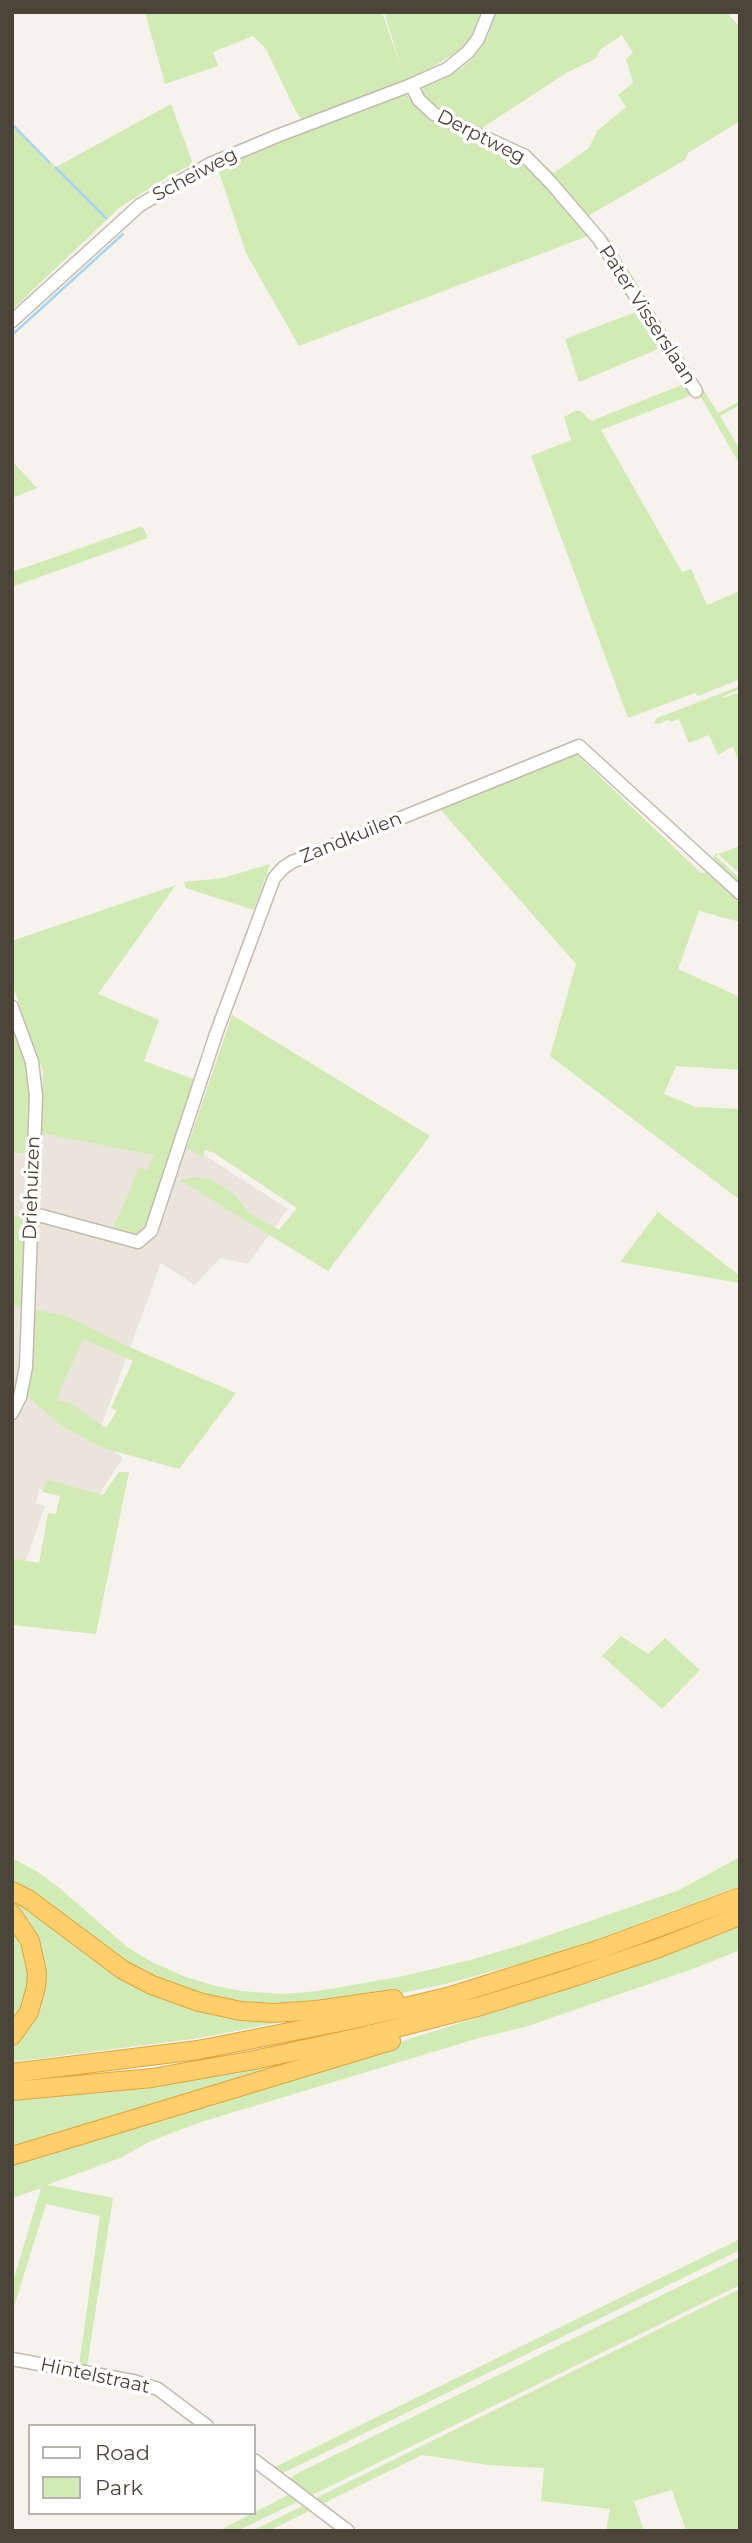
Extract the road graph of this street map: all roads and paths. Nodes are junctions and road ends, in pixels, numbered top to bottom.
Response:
1 (489, 12) edge
2 (411, 86) junction
3 (599, 239) joint
4 (12, 321) edge
5 (696, 391) dead end
6 (740, 893) edge
7 (12, 1007) edge
8 (31, 1215) junction
9 (12, 1413) edge
10 (12, 1891) edge
11 (740, 1897) edge
12 (12, 1914) edge
13 (740, 1916) edge
14 (447, 1997) junction
15 (481, 2006) junction
16 (12, 2036) edge
17 (12, 2073) edge
18 (12, 2091) edge
19 (12, 2156) edge
20 (12, 2359) edge
21 (204, 2424) edge
22 (256, 2462) edge
23 (348, 2531) edge

1 - 2 street
2 - 3 street, Derptweg
2 - 4 street, Scheiweg
3 - 5 street, Pater Visserslaan
6 - 8 street, Zandkuilen
7 - 8 street, Driehuizen
8 - 9 street, Driehuizen
10 - 14 highway
11 - 14 highway
12 - 16 highway
13 - 15 highway
14 - 17 highway
15 - 18 highway
15 - 19 highway
20 - 21 street, Hintelstraat
22 - 23 street

